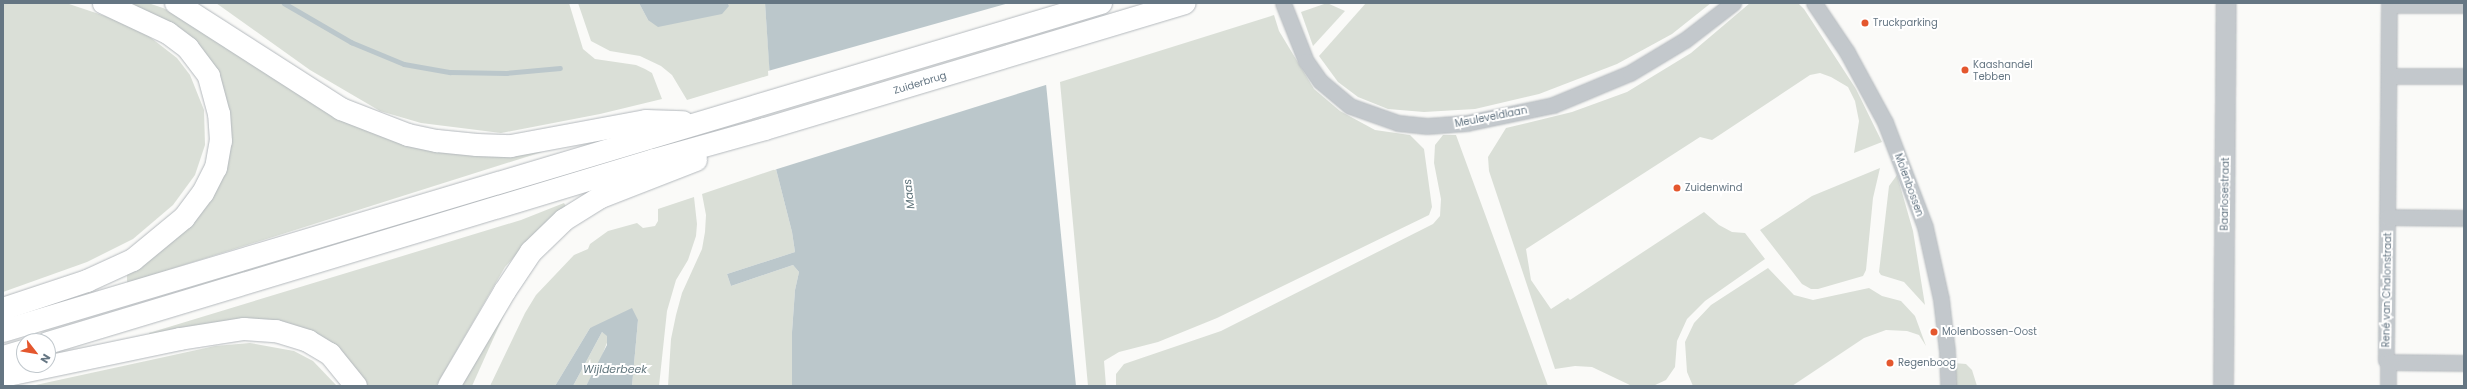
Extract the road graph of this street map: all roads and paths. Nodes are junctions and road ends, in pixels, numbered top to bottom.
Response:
1 (104, 3) edge
2 (176, 3) edge
3 (1100, 3) edge
4 (1184, 3) edge
5 (1283, 3) edge
6 (1733, 3) edge
7 (1814, 3) edge
8 (2226, 3) edge
9 (2389, 4) edge
10 (2464, 5) edge
11 (2389, 76) junction
12 (2464, 76) edge
13 (649, 129) junction
14 (657, 168) junction
15 (2387, 217) junction
16 (2464, 218) edge
17 (3, 309) edge
18 (3, 331) edge
19 (56, 341) edge
20 (16, 359) edge
21 (2388, 362) junction
22 (2464, 363) edge
23 (4, 370) edge
24 (356, 386) edge
25 (449, 386) edge
26 (1948, 386) edge
27 (2223, 386) edge
28 (2388, 386) edge

1 - 17 highway
2 - 13 highway
3 - 13 highway
4 - 14 highway, Zuiderbrug
5 - 6 street, Meuleveldlaan
7 - 26 street, Molenbossen
8 - 27 street, Baarlosestraat
9 - 10 street
9 - 11 street, René van Chalonstraat
11 - 12 street
11 - 15 street, René van Chalonstraat
13 - 18 highway
14 - 19 highway
14 - 25 highway
15 - 16 street
15 - 21 street, René van Chalonstraat
20 - 23 highway
21 - 22 street, René van Chalonstraat
21 - 28 street, René van Chalonstraat
23 - 24 highway

